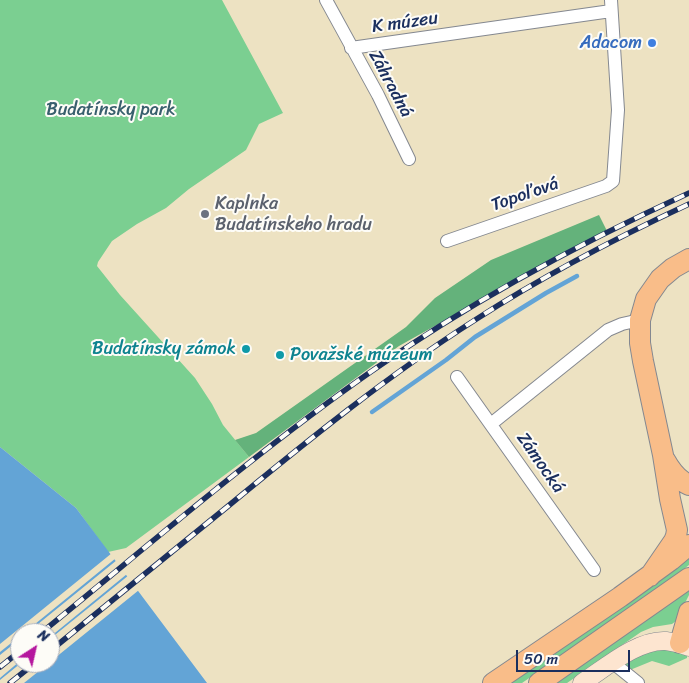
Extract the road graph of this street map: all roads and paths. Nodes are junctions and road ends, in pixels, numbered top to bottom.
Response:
1 (326, 0) edge
2 (611, 5) edge
3 (351, 48) junction
4 (409, 159) dead end
5 (447, 241) dead end
6 (689, 259) edge
7 (640, 320) junction
8 (457, 377) dead end
9 (491, 424) junction
10 (663, 456) junction
11 (689, 485) edge
12 (689, 545) edge
13 (594, 570) dead end
14 (650, 576) junction
15 (689, 578) edge
16 (689, 612) edge
17 (684, 646) edge
18 (612, 662) junction
19 (493, 683) edge
20 (539, 683) edge
21 (582, 683) edge
22 (638, 683) edge

1 - 3 street, Záhradná
2 - 3 street, K múzeu
2 - 5 street, Topoľová
3 - 4 street, Záhradná
6 - 7 main road
7 - 9 street
7 - 10 main road
8 - 9 street, Zámocká
9 - 13 street, Zámocká
10 - 11 main road
10 - 14 main road
12 - 14 main road
14 - 19 main road
15 - 20 main road
16 - 17 main road
17 - 18 main road
18 - 21 main road
18 - 22 street

